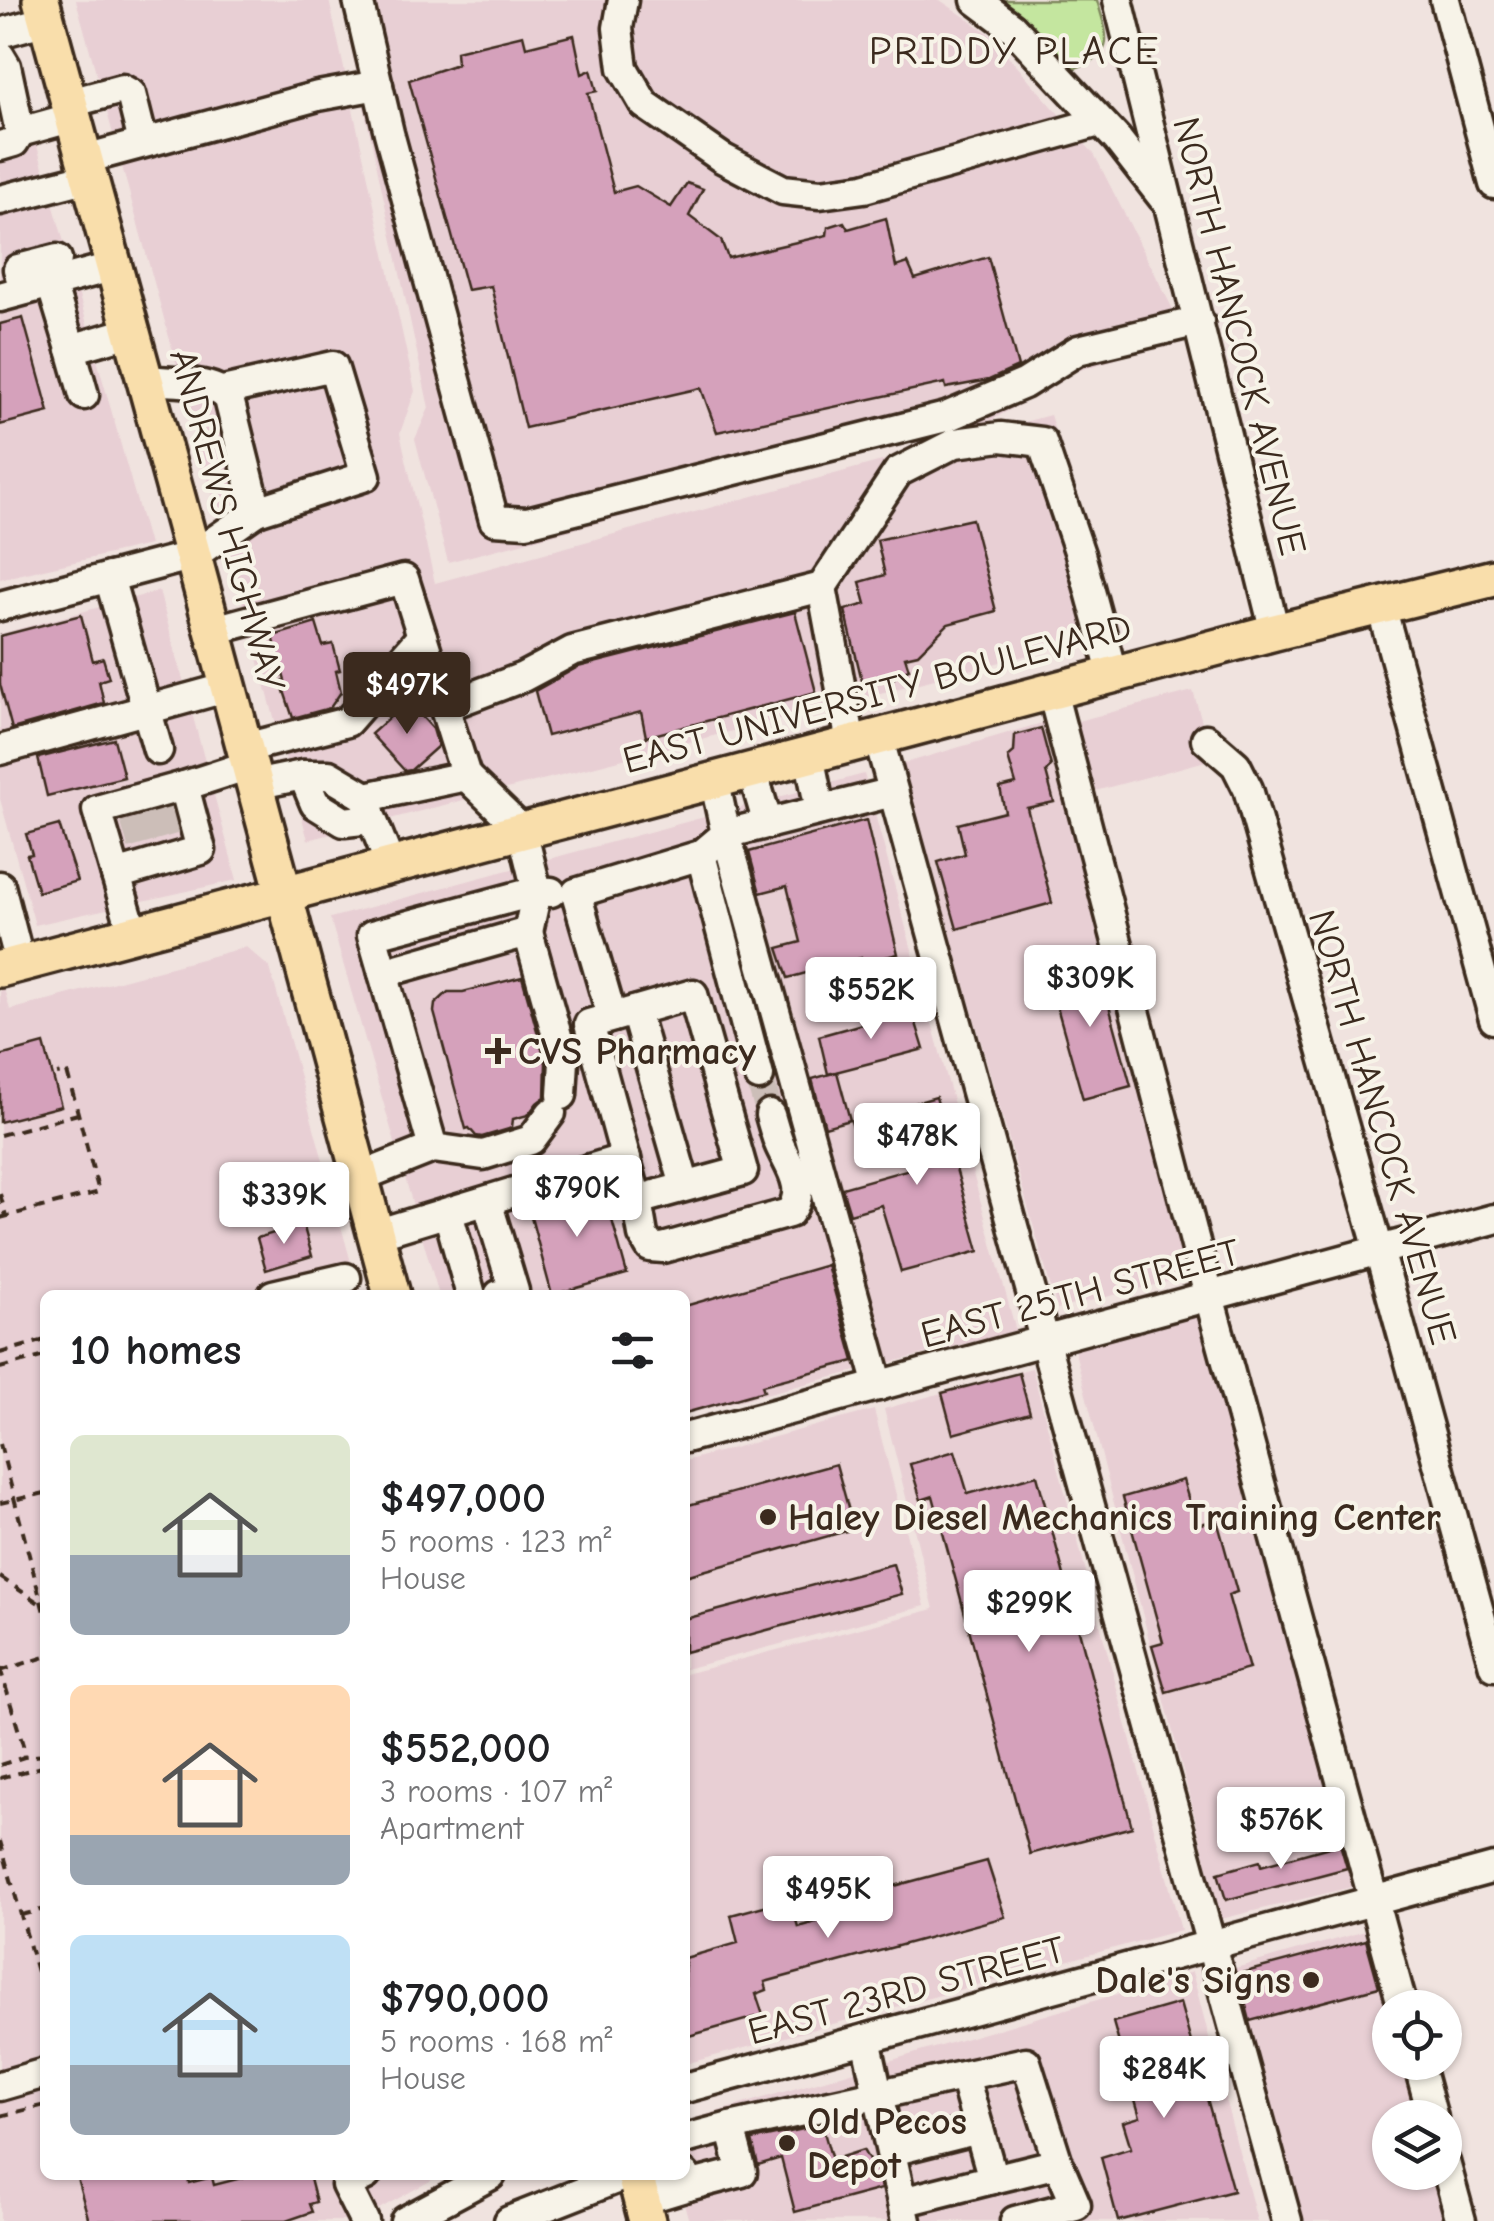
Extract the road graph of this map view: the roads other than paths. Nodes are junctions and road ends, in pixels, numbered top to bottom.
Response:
1 (358, 0) edge
2 (623, 0) edge
3 (976, 0) edge
4 (1118, 0) edge
5 (1444, 0) edge
6 (44, 10) edge
7 (0, 33) edge
8 (0, 56) edge
9 (378, 85) junction
10 (72, 110) junction
11 (1099, 122) junction
12 (10, 139) edge
13 (144, 142) junction
14 (88, 168) junction
15 (1494, 184) edge
16 (0, 200) edge
17 (1171, 208) junction
18 (114, 266) junction
19 (25, 278) edge
20 (1198, 320) junction
21 (132, 331) junction
22 (71, 349) junction
23 (146, 380) junction
24 (223, 391) junction
25 (84, 394) dead end
26 (257, 510) junction
27 (194, 555) junction
28 (109, 577) junction
29 (1494, 578) edge
30 (822, 587) junction
31 (0, 606) edge
32 (1381, 606) junction
33 (214, 630) junction
34 (1274, 632) junction
35 (422, 636) junction
36 (1112, 676) junction
37 (228, 688) junction
38 (1052, 691) junction
39 (444, 707) junction
40 (147, 710) junction
41 (1206, 739) dead end
42 (865, 740) junction
43 (0, 750) edge
44 (158, 750) dead end
45 (809, 755) junction
46 (249, 766) junction
47 (752, 770) junction
48 (466, 776) junction
49 (714, 780) junction
50 (184, 786) junction
51 (893, 792) junction
52 (369, 808) junction
53 (820, 810) junction
54 (768, 824) junction
55 (522, 830) junction
56 (726, 834) junction
57 (701, 854) junction
58 (390, 864) junction
59 (116, 875) junction
60 (0, 886) edge
61 (538, 891) junction
62 (282, 892) junction
63 (576, 893) junction
64 (528, 932) junction
65 (133, 933) junction
66 (10, 966) edge
67 (383, 972) junction
68 (624, 1014) junction
69 (1494, 1019) edge
70 (752, 1045) junction
71 (759, 1076) tunnel mouth
72 (770, 1115) tunnel mouth
73 (434, 1148) junction
74 (626, 1158) junction
75 (791, 1162) junction
76 (360, 1177) junction
77 (686, 1186) junction
78 (487, 1200) junction
79 (637, 1200) junction
80 (448, 1212) junction
81 (1494, 1219) edge
82 (376, 1234) junction
83 (1379, 1250) junction
84 (346, 1278) dead end
85 (294, 1290) edge
86 (391, 1290) edge
87 (470, 1290) edge
88 (514, 1290) edge
89 (1209, 1296) junction
90 (1045, 1341) junction
91 (878, 1386) junction
92 (690, 1437) edge
93 (1494, 1666) edge
94 (1494, 1868) edge
95 (1374, 1901) junction
96 (1211, 1946) junction
97 (1398, 1990) edge
98 (866, 2040) junction
99 (40, 2074) edge
100 (964, 2076) junction
101 (0, 2086) edge
102 (690, 2087) edge
103 (878, 2094) junction
104 (730, 2127) junction
105 (979, 2128) junction
106 (690, 2138) edge
107 (892, 2152) junction
108 (1058, 2163) junction
109 (993, 2178) junction
110 (690, 2179) edge
111 (356, 2180) edge
112 (482, 2180) edge
113 (686, 2180) edge
114 (1453, 2190) edge
115 (637, 2193) edge
116 (571, 2210) edge
117 (904, 2211) edge
118 (1078, 2213) edge
119 (416, 2218) edge
120 (364, 2221) edge
121 (509, 2221) edge
122 (1014, 2221) edge
123 (1287, 2221) edge
124 (1461, 2221) edge

1 - 9 street
2 - 11 street
3 - 11 street
4 - 17 street, NORTH HANCOCK AVENUE
5 - 15 street
6 - 7 street
6 - 10 main road, ANDREWS HIGHWAY
8 - 12 street
9 - 13 street
9 - 20 street
10 - 12 street
10 - 13 street
10 - 14 main road, ANDREWS HIGHWAY
11 - 17 street
13 - 14 street
14 - 16 street
14 - 18 main road, ANDREWS HIGHWAY
17 - 20 street, NORTH HANCOCK AVENUE
18 - 19 street
18 - 21 main road, ANDREWS HIGHWAY
19 - 22 street
20 - 34 street, NORTH HANCOCK AVENUE
21 - 22 street
21 - 23 main road, ANDREWS HIGHWAY
22 - 25 street
23 - 24 street
23 - 27 main road, ANDREWS HIGHWAY
24 - 26 street
24 - 26 street
26 - 27 street
27 - 28 street
27 - 33 main road, ANDREWS HIGHWAY
28 - 31 street
28 - 40 street
29 - 32 main road, EAST UNIVERSITY BOULEVARD
30 - 36 street
30 - 39 street
30 - 42 street
32 - 34 main road, EAST UNIVERSITY BOULEVARD
32 - 69 street
33 - 35 street
33 - 37 main road, ANDREWS HIGHWAY
34 - 36 main road, EAST UNIVERSITY BOULEVARD
35 - 39 street
35 - 46 street
36 - 38 main road, EAST UNIVERSITY BOULEVARD
37 - 40 street
37 - 46 main road, ANDREWS HIGHWAY
38 - 42 main road, EAST UNIVERSITY BOULEVARD
38 - 89 street
39 - 48 street
40 - 43 street
40 - 44 street
41 - 83 street, NORTH HANCOCK AVENUE
42 - 45 main road, EAST UNIVERSITY BOULEVARD
42 - 51 street
45 - 47 main road, EAST UNIVERSITY BOULEVARD
45 - 53 street
46 - 50 street
46 - 52 street
46 - 62 main road, ANDREWS HIGHWAY
47 - 49 main road, EAST UNIVERSITY BOULEVARD
47 - 54 street
48 - 52 street
48 - 55 street
49 - 55 main road, EAST UNIVERSITY BOULEVARD
49 - 56 street
50 - 59 street
50 - 59 street
51 - 53 street
51 - 90 street
52 - 58 street
53 - 54 street
54 - 56 street
55 - 58 main road, EAST UNIVERSITY BOULEVARD
55 - 61 street
56 - 57 street
56 - 91 street
57 - 63 street
57 - 70 street
58 - 62 main road, EAST UNIVERSITY BOULEVARD
59 - 65 street
60 - 66 street
61 - 63 street
61 - 64 street
61 - 67 street
62 - 65 main road, EAST UNIVERSITY BOULEVARD
62 - 76 main road, ANDREWS HIGHWAY
63 - 68 street
64 - 67 street
64 - 73 street
65 - 66 main road, EAST UNIVERSITY BOULEVARD
67 - 73 street
68 - 74 street
68 - 77 street
68 - 77 street
70 - 71 street
70 - 75 street
72 - 75 street
73 - 76 street
74 - 78 street
74 - 79 street
75 - 79 street
76 - 82 main road, ANDREWS HIGHWAY
77 - 79 street
78 - 80 street
78 - 88 street
80 - 82 street
80 - 87 street
81 - 83 street, EAST 25TH STREET
82 - 86 main road, ANDREWS HIGHWAY
83 - 89 street, EAST 25TH STREET
83 - 93 street, NORTH HANCOCK AVENUE
84 - 85 street
89 - 90 street, EAST 25TH STREET
89 - 95 street
90 - 91 street, EAST 25TH STREET
90 - 96 street
91 - 92 street, EAST 25TH STREET
94 - 95 street, EAST 23RD STREET
95 - 96 street, EAST 23RD STREET
95 - 97 street
96 - 98 street, EAST 23RD STREET
96 - 123 street
98 - 102 street, EAST 23RD STREET
98 - 103 street
99 - 101 street
100 - 103 street
100 - 105 street
100 - 108 street
103 - 104 street
103 - 107 street
104 - 106 street
104 - 110 street
105 - 107 street
105 - 109 street
107 - 117 street
108 - 109 street
108 - 118 street
109 - 117 street
111 - 120 street
112 - 119 street
113 - 115 street
114 - 124 street
115 - 116 street
116 - 121 street
118 - 122 street

